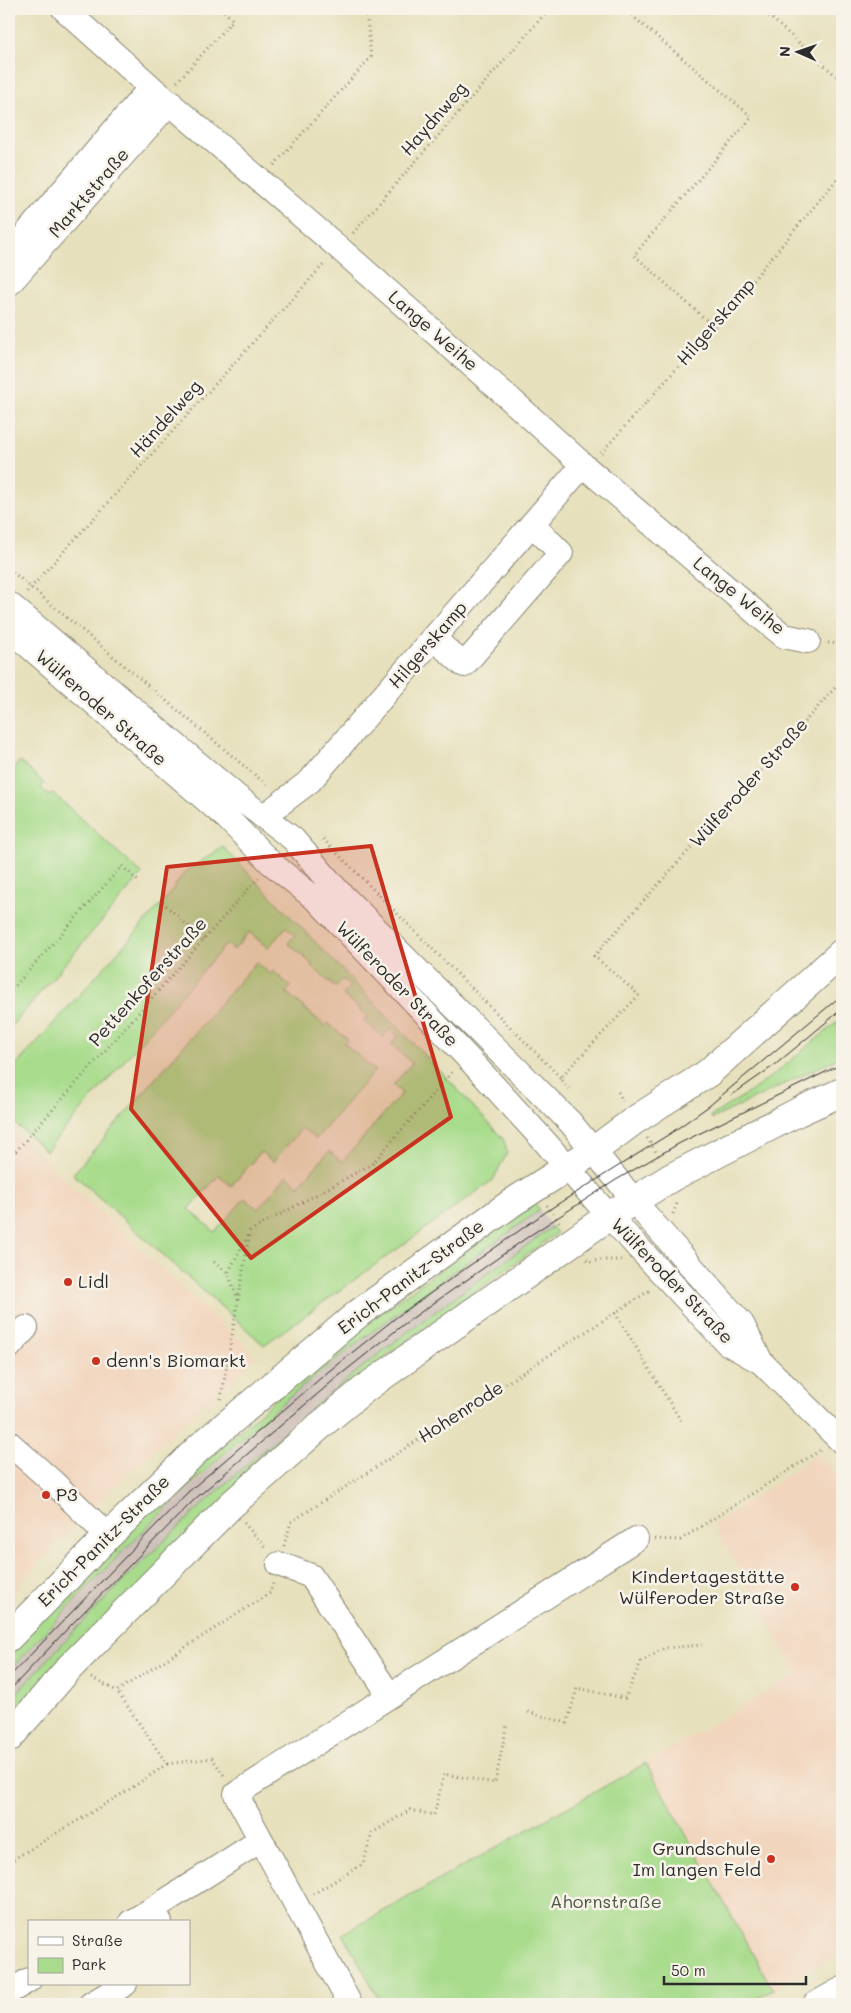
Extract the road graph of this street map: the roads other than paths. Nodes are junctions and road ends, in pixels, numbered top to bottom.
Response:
1 (64, 9) edge
2 (161, 95) junction
3 (9, 254) edge
4 (9, 284) edge
5 (585, 467) junction
6 (532, 524) junction
7 (10, 614) edge
8 (434, 638) junction
9 (808, 641) dead end
10 (264, 816) junction
11 (842, 953) edge
12 (842, 1092) edge
13 (593, 1151) junction
14 (567, 1168) junction
15 (634, 1200) junction
16 (609, 1216) junction
17 (26, 1328) dead end
18 (9, 1347) edge
19 (761, 1362) junction
20 (841, 1440) edge
21 (9, 1443) edge
22 (108, 1536) junction
23 (636, 1539) road end
24 (279, 1564) road end
25 (9, 1637) edge
26 (390, 1696) junction
27 (9, 1738) edge
28 (261, 1840) junction
29 (156, 1915) edge
30 (138, 1920) edge
31 (28, 1981) edge
32 (122, 1986) edge
33 (842, 1989) edge
34 (9, 1992) edge
35 (91, 2004) edge
36 (350, 2004) edge
37 (815, 2004) edge

1 - 2 street, Lange Weihe
2 - 3 street, Marktstraße
2 - 4 street, Marktstraße
2 - 5 street, Lange Weihe
5 - 6 street, Hilgerskamp
5 - 9 street, Lange Weihe
6 - 8 street, Hilgerskamp
6 - 8 street
7 - 10 street, Wülferoder Straße
7 - 14 street, Wülferoder Straße
8 - 10 street, Hilgerskamp
10 - 13 street, Wülferoder Straße
11 - 13 main road, Erich-Panitz-Straße
12 - 15 main road
13 - 14 main road, Erich-Panitz-Straße
13 - 15 street, Wülferoder Straße
14 - 16 street, Wülferoder Straße
14 - 22 main road, Erich-Panitz-Straße
15 - 16 main road
15 - 19 street, Wülferoder Straße
16 - 19 street, Wülferoder Straße
16 - 27 main road
17 - 18 street
19 - 20 street, Wülferoder Straße
21 - 22 street
22 - 25 main road, Erich-Panitz-Straße
23 - 26 street
24 - 26 street
26 - 28 street
28 - 29 street
28 - 36 street
29 - 30 street
31 - 34 street
32 - 35 street
33 - 37 street

